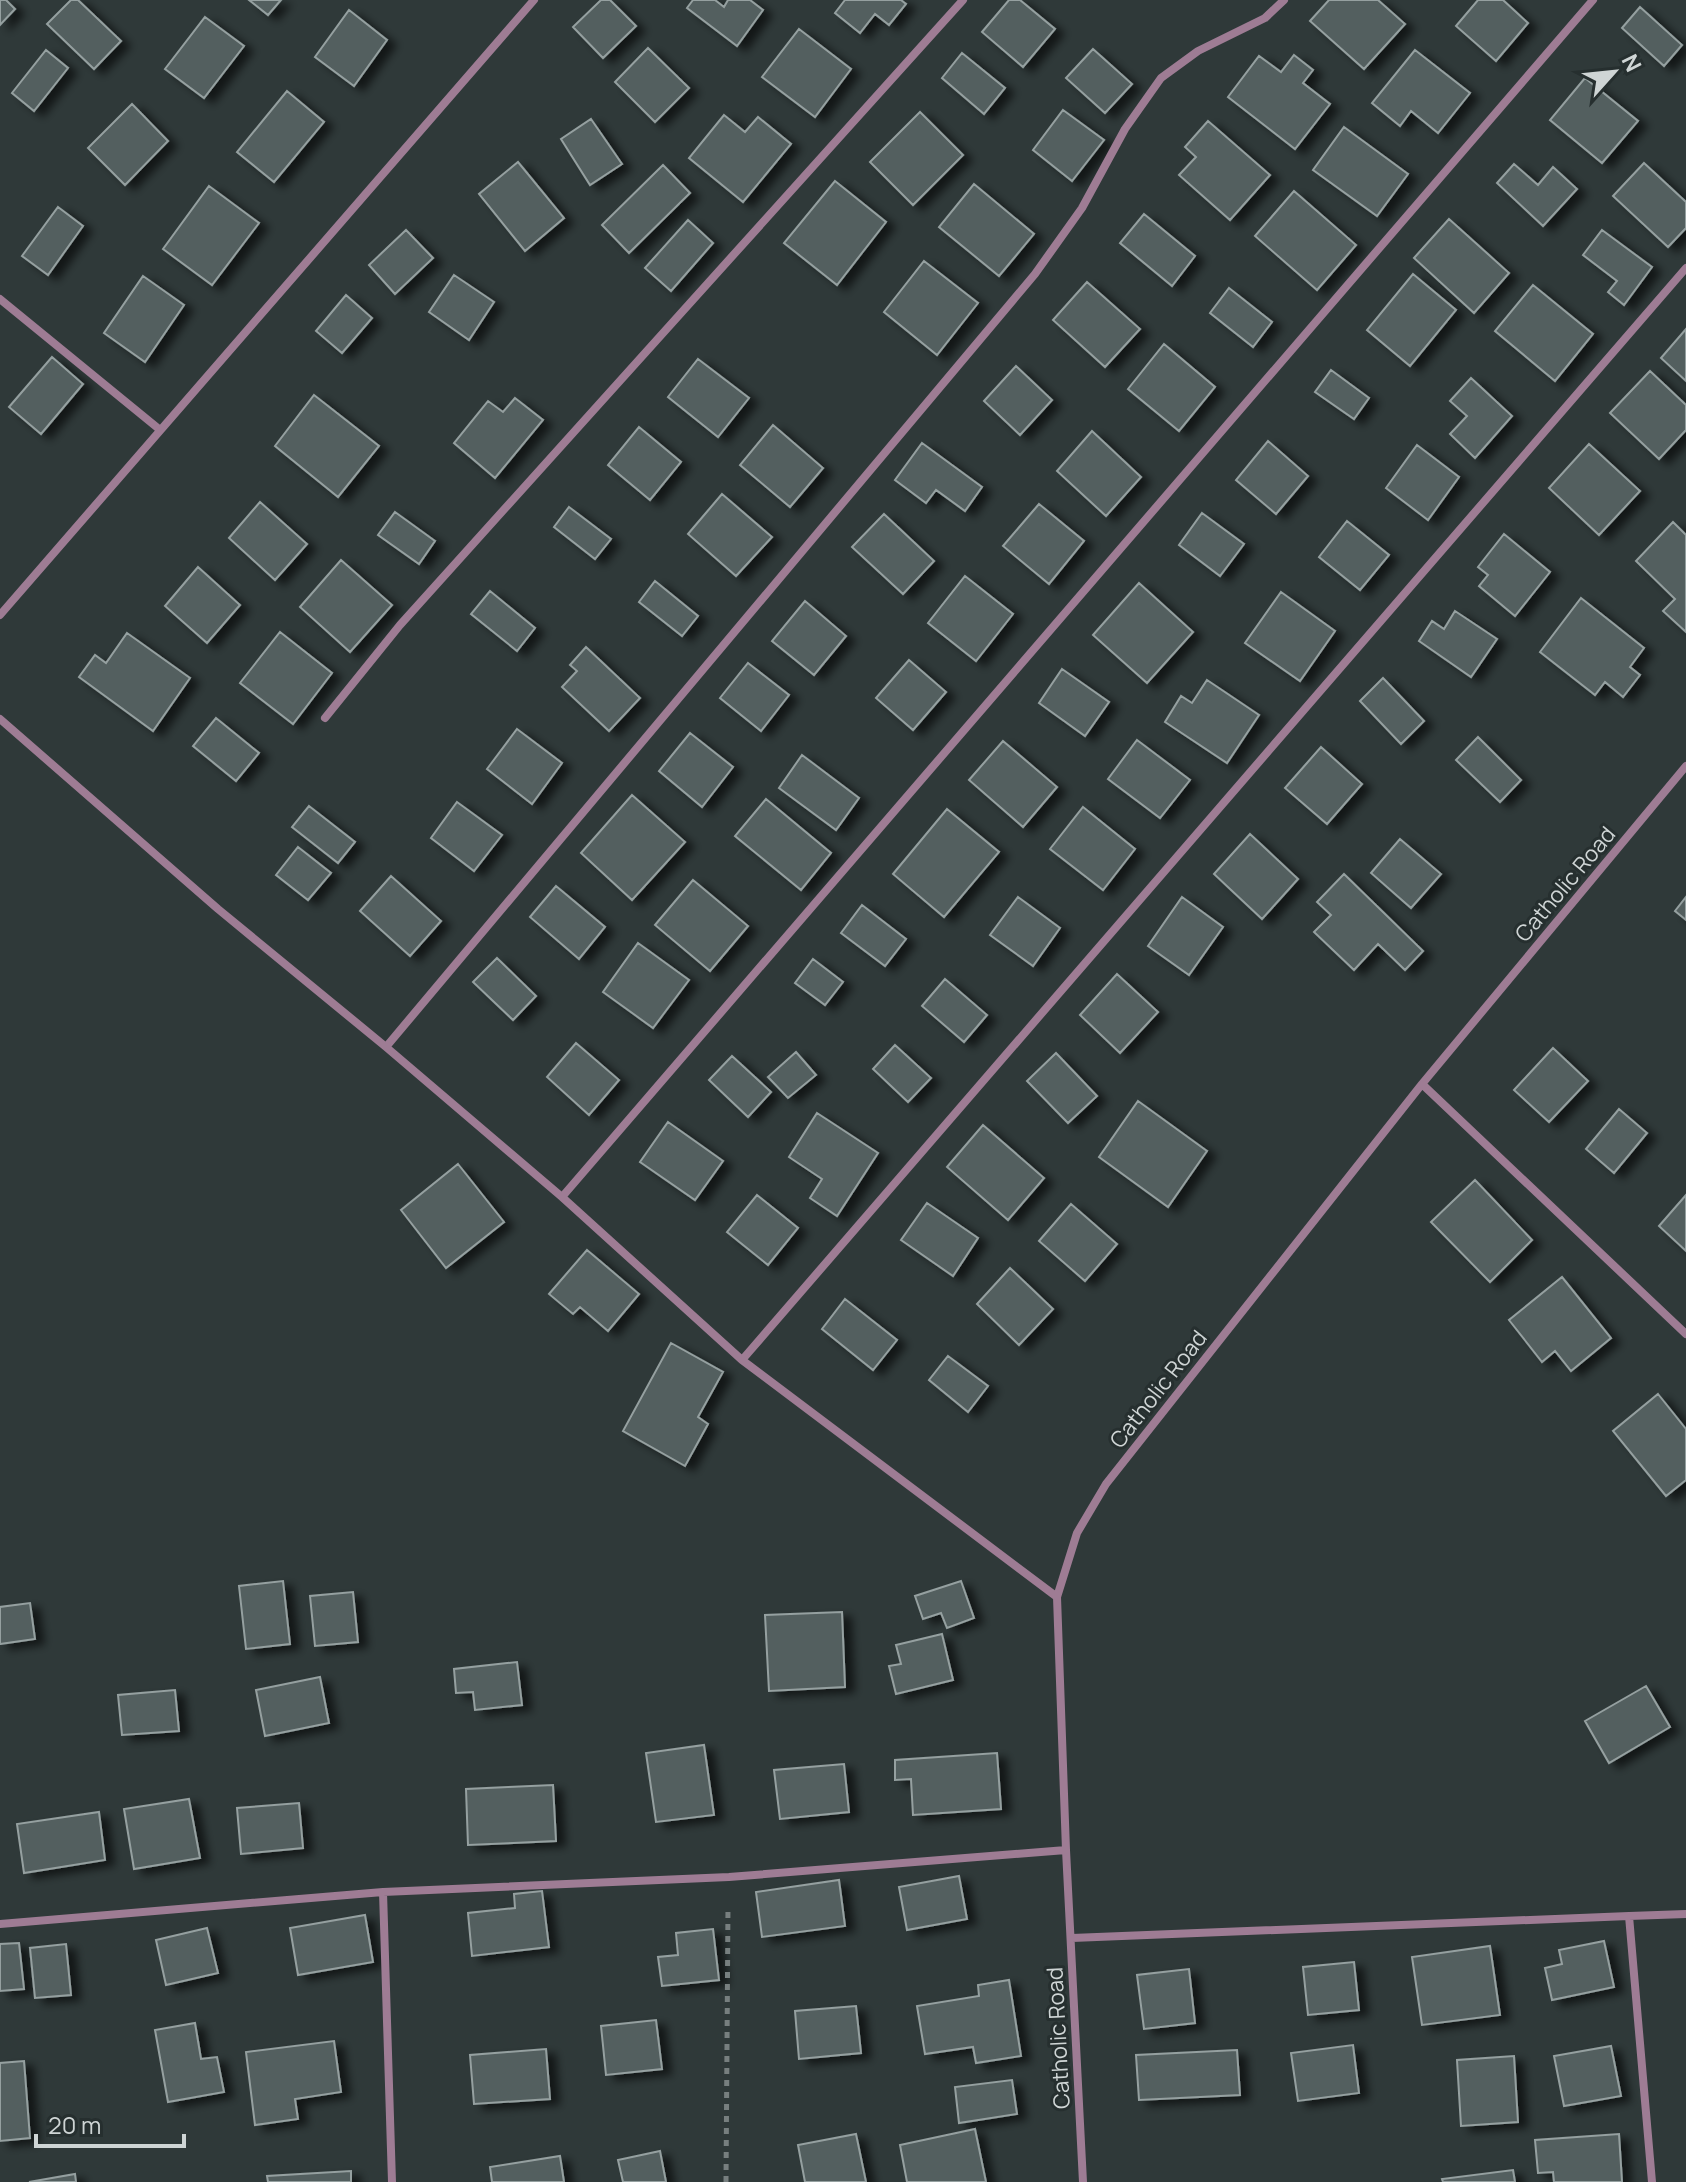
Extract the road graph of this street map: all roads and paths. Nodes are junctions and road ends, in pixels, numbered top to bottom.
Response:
1 (534, 0) edge
2 (963, 0) edge
3 (1284, 0) edge
4 (1593, 0) edge
5 (1686, 268) edge
6 (0, 299) edge
7 (159, 429) junction
8 (0, 615) edge
9 (325, 718) dead end
10 (0, 719) edge
11 (1686, 766) edge
12 (386, 1047) junction
13 (1422, 1084) junction
14 (562, 1197) junction
15 (1686, 1334) edge
16 (742, 1360) junction
17 (1057, 1597) junction
18 (1066, 1850) junction
19 (729, 1877) junction
20 (383, 1892) junction
21 (1686, 1914) edge
22 (1629, 1916) junction
23 (0, 1924) edge
24 (1072, 1938) junction
25 (392, 2182) edge
26 (726, 2182) edge
27 (1083, 2182) edge
28 (1652, 2182) edge

1 - 7 street
2 - 9 street
3 - 12 street
4 - 14 street
5 - 16 street
6 - 7 street
7 - 8 street
10 - 12 street
11 - 13 street, Catholic Road
12 - 14 street
13 - 15 street
13 - 17 street, Catholic Road
14 - 16 street
16 - 17 street
17 - 18 street, Catholic Road
18 - 19 street
18 - 24 street, Catholic Road
19 - 20 street
19 - 26 path
20 - 23 street
20 - 25 street
21 - 22 street
22 - 24 street
22 - 28 street
24 - 27 street, Catholic Road

